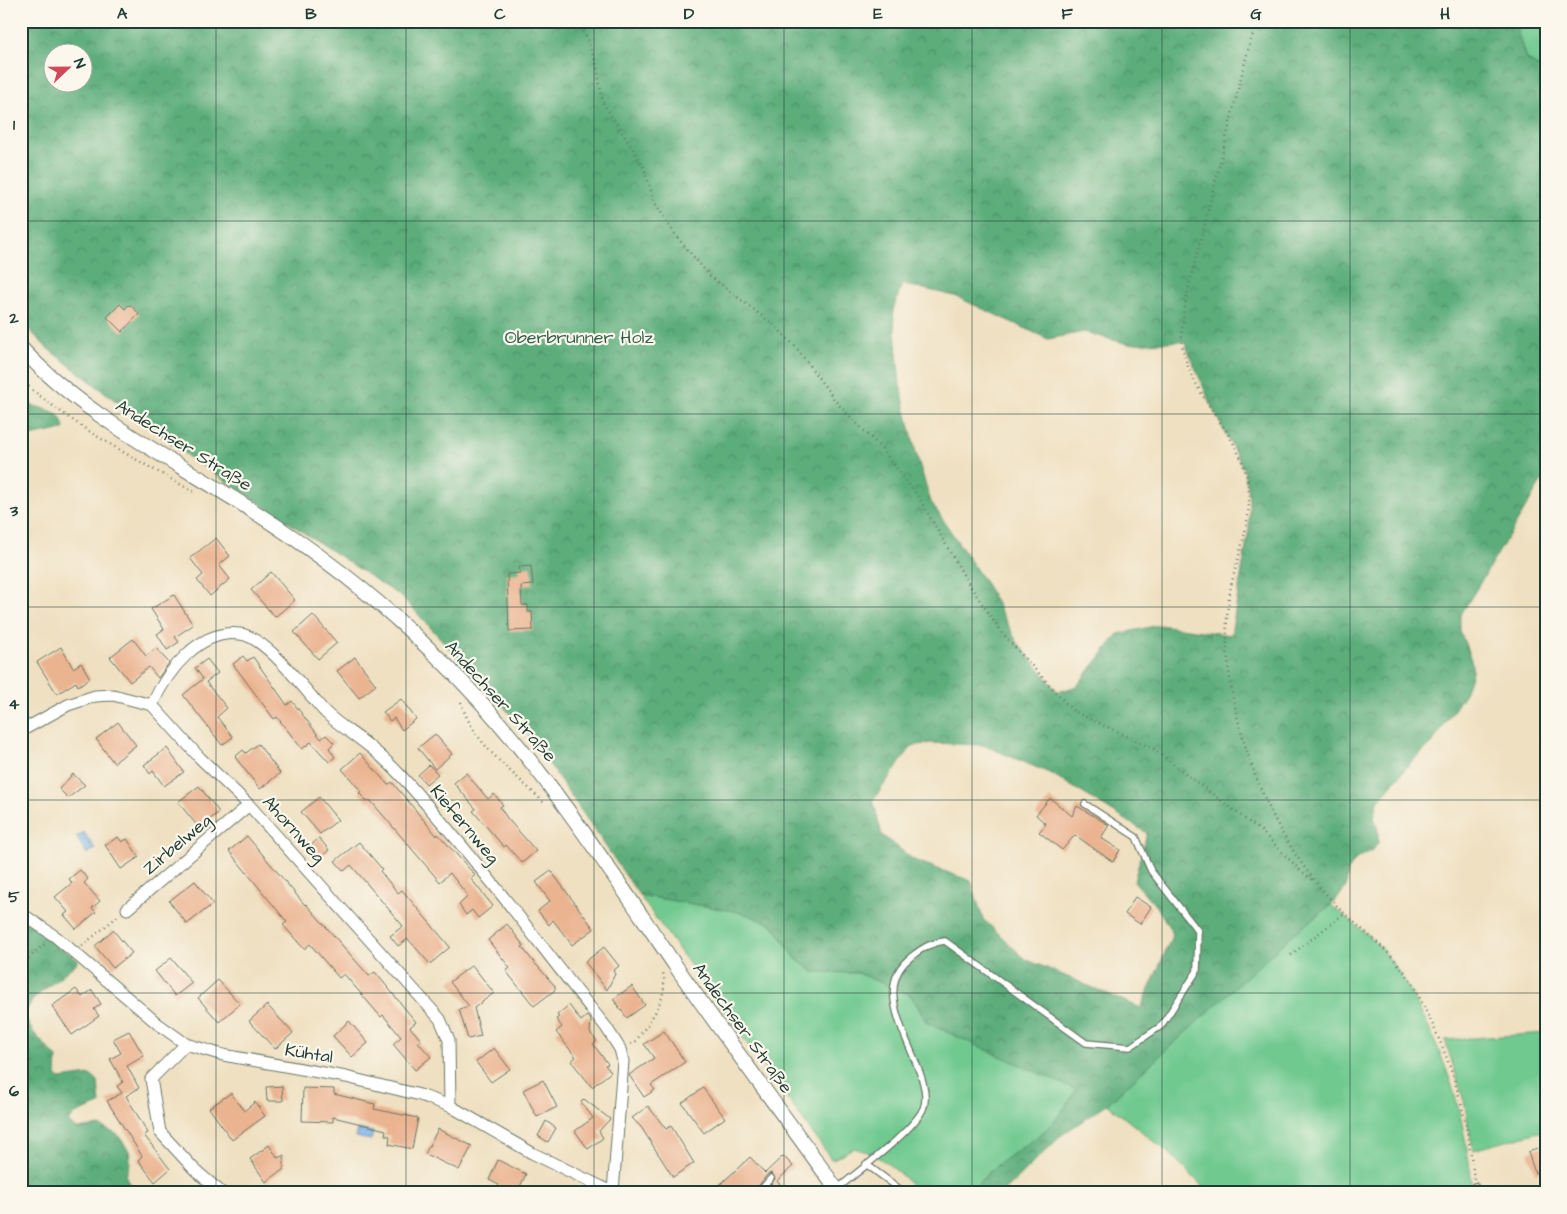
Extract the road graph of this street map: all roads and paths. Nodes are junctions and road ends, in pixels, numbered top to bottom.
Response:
1 (581, 21) edge
2 (1258, 21) edge
3 (21, 348) edge
4 (21, 380) edge
5 (199, 495) dead end
6 (460, 697) dead end
7 (152, 706) junction
8 (21, 731) edge
9 (1085, 804) dead end
10 (249, 805) junction
11 (548, 807) dead end
12 (1320, 886) junction
13 (127, 909) joint
14 (21, 913) edge
15 (1345, 913) junction
16 (53, 936) junction
17 (74, 952) junction
18 (1291, 955) dead end
19 (21, 965) edge
20 (659, 966) dead end
21 (186, 1044) junction
22 (620, 1049) junction
23 (450, 1106) junction
24 (866, 1164) junction
25 (772, 1178) dead end
26 (1475, 1186) joint
27 (838, 1191) edge
28 (613, 1192) edge
29 (222, 1193) edge
30 (758, 1193) edge
31 (905, 1193) edge
32 (1476, 1193) edge

1 - 12 path
2 - 12 path
3 - 27 street, Andechser Straße
4 - 5 path
6 - 11 path
7 - 8 street
7 - 10 street, Ahornweg
7 - 22 street, Kiefernweg
9 - 24 lane
10 - 13 street, Zirbelweg
10 - 23 street, Ahornweg
12 - 15 path
13 - 17 path
14 - 16 street, Kühtal
15 - 18 path
15 - 26 path
16 - 17 street, Kühtal
16 - 19 path
17 - 21 street, Kühtal
20 - 22 path
21 - 23 street, Kühtal
21 - 29 street
22 - 28 street, Kiefernweg
23 - 28 street, Kühtal
24 - 27 lane
24 - 31 lane
25 - 30 lane
26 - 32 lane

